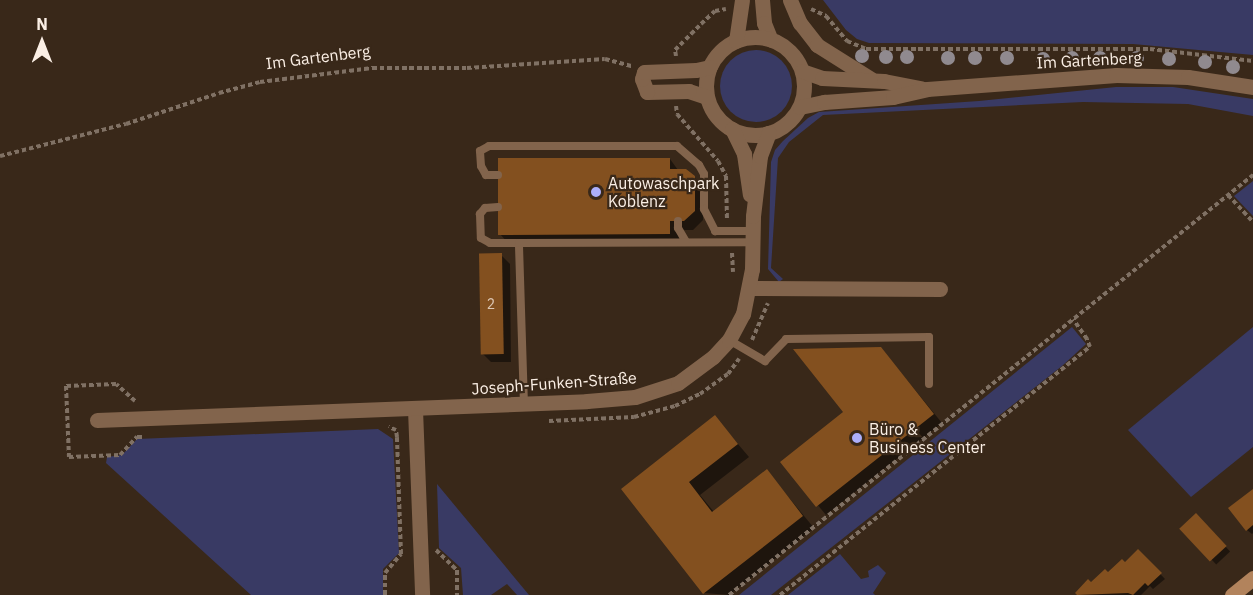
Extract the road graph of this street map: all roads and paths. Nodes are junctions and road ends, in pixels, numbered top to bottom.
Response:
1 (762, 0) edge
2 (742, 4) edge
3 (792, 4) edge
4 (771, 40) junction
5 (736, 41) junction
6 (1253, 61) edge
7 (710, 67) junction
8 (676, 71) junction
9 (802, 71) junction
10 (642, 79) junction
11 (874, 80) junction
12 (1253, 87) edge
13 (927, 89) junction
14 (676, 92) junction
15 (707, 97) junction
16 (800, 107) junction
17 (732, 129) junction
18 (769, 132) junction
19 (0, 156) edge
20 (498, 175) dead end
21 (1253, 175) edge
22 (1228, 195) junction
23 (498, 207) dead end
24 (678, 221) dead end
25 (1253, 222) edge
26 (753, 230) junction
27 (729, 231) junction
28 (686, 242) junction
29 (730, 242) junction
30 (519, 243) junction
31 (733, 276) dead end
32 (750, 288) junction
33 (940, 289) dead end
34 (1073, 319) junction
35 (729, 340) junction
36 (929, 384) dead end
37 (146, 402) dead end
38 (524, 405) junction
39 (415, 409) junction
40 (97, 420) dead end
41 (380, 427) dead end
42 (149, 436) dead end
43 (436, 538) dead end
44 (1253, 578) edge
45 (386, 595) edge
46 (422, 595) edge
47 (457, 595) edge
48 (729, 595) edge
49 (780, 595) edge
50 (1232, 595) edge

1 - 4 street
2 - 5 street
2 - 8 path
3 - 6 path
3 - 11 street, Im Gartenberg
4 - 5 street
4 - 9 street
5 - 7 street
7 - 8 street
7 - 15 street
8 - 10 street
9 - 11 street, Im Gartenberg
9 - 16 street
10 - 14 street
10 - 19 path, Im Gartenberg
11 - 13 street, Im Gartenberg
12 - 13 street, Im Gartenberg
13 - 16 street, Im Gartenberg
14 - 15 street
14 - 27 path
15 - 17 street
16 - 18 street
17 - 18 street
17 - 26 street, Joseph-Funken-Straße
18 - 26 street, Joseph-Funken-Straße
20 - 27 lane
21 - 22 path
22 - 25 path
22 - 34 path
23 - 30 lane
24 - 28 lane
26 - 27 lane
26 - 29 lane
26 - 32 street, Joseph-Funken-Straße
28 - 29 lane
28 - 30 lane
29 - 31 path
30 - 38 lane
32 - 33 street
32 - 35 street, Joseph-Funken-Straße
34 - 48 path
34 - 49 path
35 - 36 lane
35 - 38 street, Joseph-Funken-Straße
37 - 42 path
38 - 39 street, Joseph-Funken-Straße
39 - 40 street, Joseph-Funken-Straße
39 - 46 street
41 - 45 path
43 - 47 path
44 - 50 street

